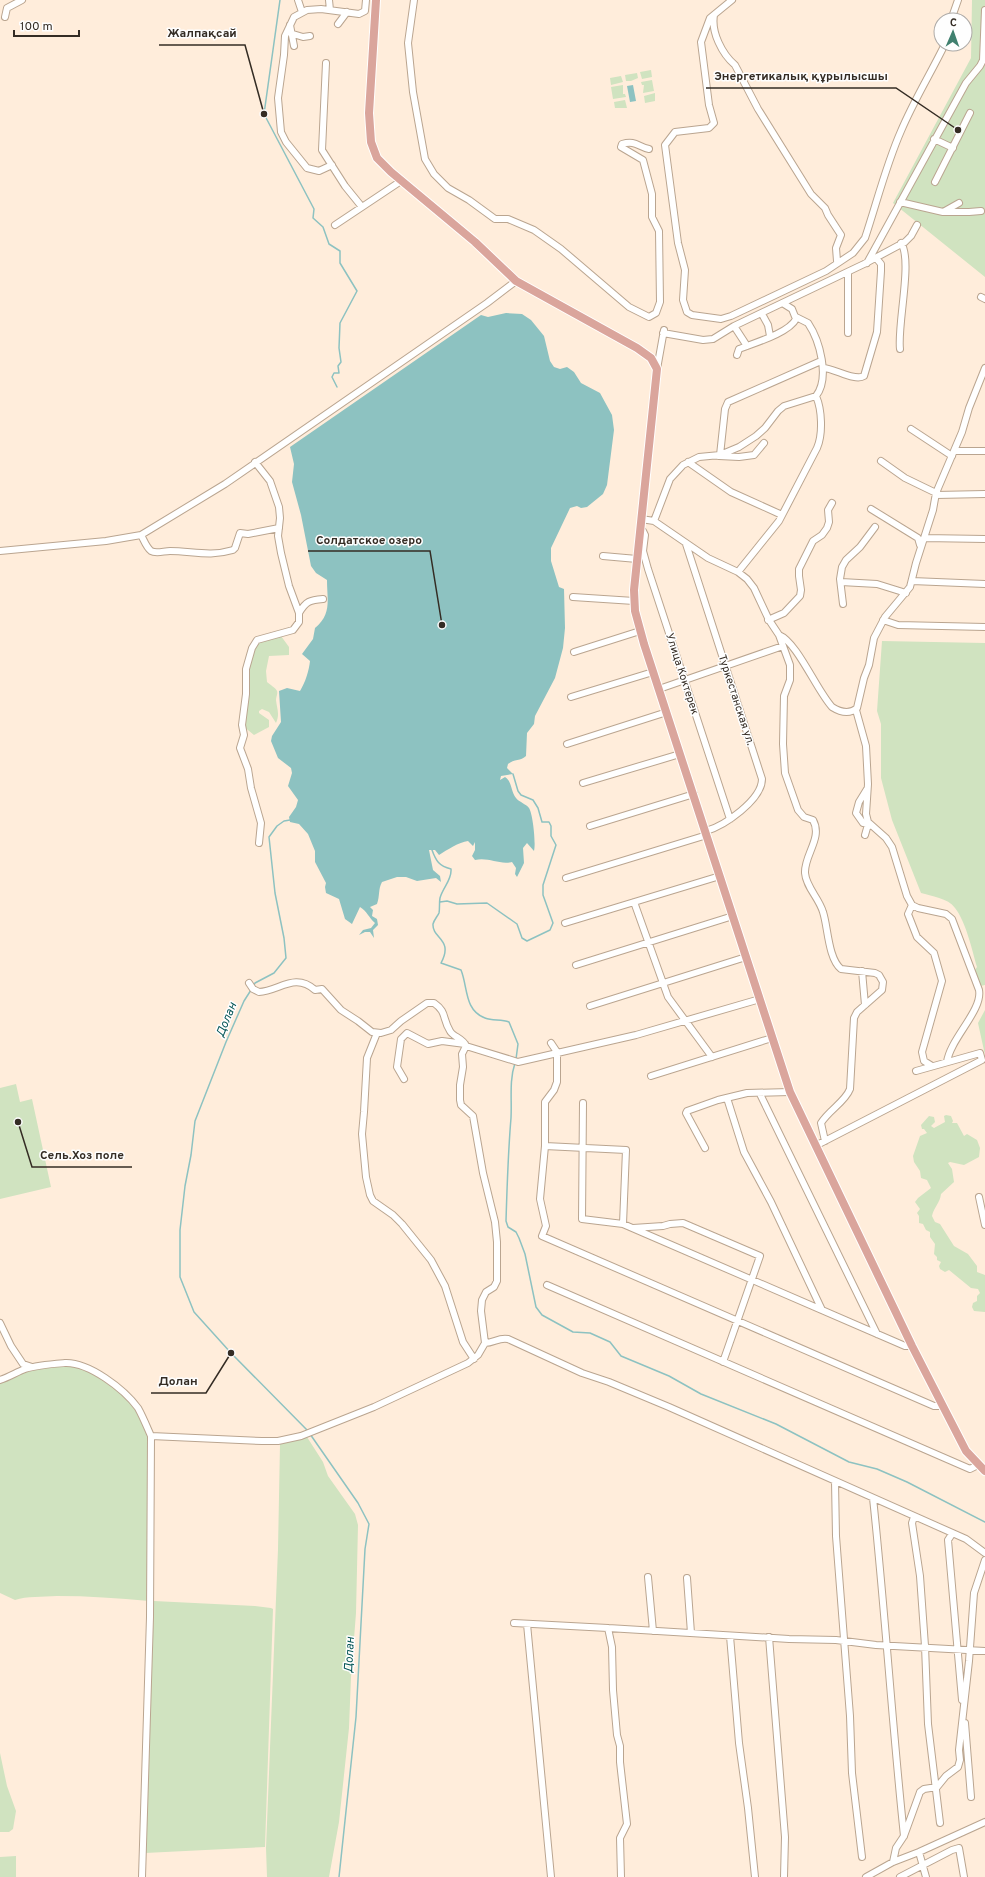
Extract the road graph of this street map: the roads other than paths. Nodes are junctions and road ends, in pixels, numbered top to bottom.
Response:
1 (22, 0) edge
2 (298, 0) edge
3 (329, 0) edge
4 (366, 0) edge
5 (376, 0) edge
6 (414, 0) edge
7 (732, 0) edge
8 (958, 0) edge
9 (330, 10) junction
10 (985, 10) edge
11 (302, 12) junction
12 (347, 12) junction
13 (954, 12) edge
14 (714, 14) junction
15 (5, 17) dead end
16 (338, 24) dead end
17 (290, 25) junction
18 (293, 34) junction
19 (310, 36) dead end
20 (294, 46) dead end
21 (941, 52) edge
22 (326, 63) dead end
23 (970, 113) dead end
24 (934, 139) junction
25 (649, 148) dead end
26 (953, 148) junction
27 (332, 165) junction
28 (401, 181) junction
29 (935, 182) dead end
30 (900, 202) junction
31 (959, 203) dead end
32 (362, 207) junction
33 (981, 211) dead end
34 (946, 212) junction
35 (335, 225) dead end
36 (917, 225) dead end
37 (901, 243) junction
38 (876, 258) junction
39 (838, 261) junction
40 (867, 263) junction
41 (848, 272) junction
42 (516, 280) junction
43 (784, 304) junction
44 (762, 314) junction
45 (796, 317) junction
46 (734, 326) junction
47 (848, 333) dead end
48 (770, 336) junction
49 (746, 346) junction
50 (900, 349) dead end
51 (737, 355) dead end
52 (821, 361) junction
53 (666, 364) dead end
54 (658, 366) junction
55 (823, 368) junction
56 (985, 370) edge
57 (816, 396) junction
58 (911, 429) dead end
59 (764, 443) dead end
60 (985, 451) edge
61 (953, 453) junction
62 (717, 455) junction
63 (881, 461) dead end
64 (255, 462) junction
65 (688, 462) junction
66 (936, 494) junction
67 (985, 494) edge
68 (832, 503) dead end
69 (870, 509) dead end
70 (782, 515) junction
71 (641, 519) junction
72 (654, 521) junction
73 (875, 527) dead end
74 (279, 528) junction
75 (640, 530) junction
76 (141, 535) junction
77 (924, 538) junction
78 (985, 539) edge
79 (686, 544) junction
80 (921, 547) junction
81 (0, 551) edge
82 (603, 556) dead end
83 (637, 559) junction
84 (738, 572) junction
85 (841, 582) junction
86 (912, 582) junction
87 (985, 584) edge
88 (906, 593) junction
89 (573, 597) dead end
90 (323, 599) dead end
91 (634, 601) junction
92 (843, 604) dead end
93 (299, 613) junction
94 (768, 620) junction
95 (883, 620) junction
96 (985, 627) edge
97 (640, 631) junction
98 (779, 635) junction
99 (783, 646) junction
100 (574, 652) dead end
101 (725, 667) junction
102 (653, 672) junction
103 (684, 680) junction
104 (659, 689) junction
105 (571, 698) dead end
106 (856, 710) junction
107 (667, 712) junction
108 (567, 744) dead end
109 (680, 754) junction
110 (583, 783) dead end
111 (867, 789) junction
112 (694, 794) junction
113 (730, 818) junction
114 (870, 824) junction
115 (590, 826) dead end
116 (706, 833) junction
117 (865, 835) dead end
118 (259, 843) dead end
119 (720, 876) junction
120 (566, 878) dead end
121 (634, 902) junction
122 (912, 905) junction
123 (733, 916) junction
124 (565, 923) dead end
125 (648, 942) junction
126 (746, 957) junction
127 (576, 965) dead end
128 (862, 971) junction
129 (249, 982) dead end
130 (663, 983) junction
131 (760, 999) junction
132 (865, 1005) junction
133 (590, 1006) dead end
134 (684, 1021) junction
135 (377, 1033) junction
136 (772, 1038) junction
137 (551, 1043) dead end
138 (466, 1045) junction
139 (557, 1054) junction
140 (712, 1057) junction
141 (947, 1062) junction
142 (932, 1066) junction
143 (916, 1071) dead end
144 (651, 1076) dead end
145 (404, 1079) dead end
146 (790, 1092) junction
147 (760, 1094) junction
148 (727, 1098) junction
149 (584, 1103) dead end
150 (825, 1141) junction
151 (817, 1145) junction
152 (545, 1146) junction
153 (582, 1148) junction
154 (705, 1148) dead end
155 (979, 1197) dead end
156 (624, 1224) junction
157 (985, 1225) edge
158 (632, 1228) junction
159 (752, 1279) junction
160 (547, 1285) dead end
161 (822, 1310) junction
162 (737, 1320) junction
163 (0, 1323) edge
164 (877, 1334) junction
165 (485, 1343) junction
166 (912, 1346) junction
167 (474, 1359) junction
168 (723, 1362) junction
169 (22, 1364) junction
170 (34, 1368) junction
171 (20, 1372) junction
172 (0, 1380) edge
173 (943, 1406) junction
174 (151, 1436) junction
175 (978, 1465) junction
176 (985, 1471) edge
177 (835, 1481) junction
178 (873, 1498) junction
179 (914, 1517) junction
180 (952, 1534) junction
181 (985, 1553) edge
182 (985, 1564) edge
183 (648, 1577) dead end
184 (687, 1578) dead end
185 (514, 1624) dead end
186 (527, 1624) junction
187 (608, 1628) junction
188 (653, 1631) junction
189 (691, 1633) junction
190 (730, 1636) junction
191 (769, 1637) junction
192 (844, 1641) junction
193 (887, 1645) junction
194 (926, 1646) junction
195 (958, 1648) junction
196 (970, 1649) junction
197 (985, 1651) edge
198 (964, 1711) junction
199 (935, 1788) junction
200 (971, 1797) dead end
201 (985, 1822) edge
202 (940, 1823) dead end
203 (904, 1836) junction
204 (920, 1852) junction
205 (862, 1857) dead end
206 (893, 1862) junction
207 (924, 1865) junction
208 (142, 1877) edge
209 (551, 1877) edge
210 (621, 1877) edge
211 (754, 1877) edge
212 (784, 1877) edge
213 (866, 1877) edge
214 (900, 1877) edge
215 (926, 1877) edge
216 (964, 1877) edge

1 - 15 street
2 - 11 street
3 - 9 street
4 - 12 street
5 - 28 main road
6 - 25 street
7 - 14 street
8 - 13 street
9 - 11 street
9 - 12 street
10 - 24 street
11 - 17 street
12 - 16 street
14 - 39 street
14 - 39 street
17 - 18 street
17 - 27 street
18 - 19 street
18 - 20 street
21 - 39 street
22 - 27 street
23 - 26 street
24 - 26 street
24 - 30 street
26 - 29 street
27 - 32 street
28 - 32 street
28 - 42 main road
30 - 34 street
30 - 40 street
31 - 34 street
32 - 35 street
33 - 34 street
36 - 37 street
37 - 38 street
37 - 50 street
38 - 40 street
38 - 55 street
40 - 41 street
41 - 43 street
41 - 47 street
42 - 54 main road
42 - 64 street
43 - 44 street
43 - 45 street
44 - 46 street
44 - 48 street
45 - 48 street
45 - 52 street
46 - 49 street
46 - 54 street
48 - 49 street
49 - 51 street
52 - 55 street
52 - 62 street
53 - 54 street
54 - 71 main road
55 - 57 street
56 - 61 street
57 - 62 street
57 - 70 street
58 - 61 street
59 - 62 street
60 - 61 street
61 - 66 street
62 - 65 street
63 - 66 street
64 - 74 street
64 - 76 street
65 - 70 street
65 - 72 street
66 - 67 street
66 - 77 street
68 - 94 street
69 - 80 street
70 - 84 street
71 - 72 street
71 - 75 main road
72 - 79 street
73 - 85 street
74 - 76 street
74 - 93 street
75 - 83 main road
75 - 103 street, Улица Коктерек
76 - 81 street
77 - 78 street
77 - 80 street
79 - 84 street
79 - 101 street, Туркестанская ул.
80 - 86 street
82 - 83 street
83 - 91 main road
84 - 94 street
85 - 88 street
85 - 92 street
86 - 87 street
86 - 88 street
88 - 95 street
89 - 91 street
90 - 93 street
91 - 97 main road
93 - 118 street
94 - 98 street
95 - 96 street
95 - 106 street
97 - 100 street
97 - 102 main road
98 - 99 street
98 - 106 street
99 - 101 street
99 - 128 street
101 - 103 street
101 - 113 street, Туркестанская ул.
102 - 104 main road
102 - 105 street
103 - 104 street
103 - 113 street, Улица Коктерек
104 - 107 main road
106 - 111 street
107 - 108 street
107 - 109 main road
109 - 110 street
109 - 112 main road
111 - 114 street
111 - 114 street
112 - 115 street
112 - 116 main road
113 - 116 street, Туркестанская ул.
114 - 117 street
114 - 122 street
116 - 119 main road
116 - 120 street, Туркестанская ул.
119 - 121 street
119 - 123 main road
121 - 124 street
121 - 125 street
122 - 141 street
122 - 142 street
123 - 125 street
123 - 126 main road
125 - 127 street
125 - 130 street
126 - 130 street
126 - 131 main road
128 - 132 street
128 - 132 street
129 - 135 street
130 - 133 street
130 - 134 street
131 - 134 street
131 - 136 main road
132 - 150 street
134 - 139 street
134 - 140 street
135 - 138 street
135 - 167 street
136 - 140 street
136 - 146 main road
137 - 139 street
138 - 139 street
138 - 145 street
138 - 165 street
139 - 152 street
140 - 144 street
141 - 142 street
141 - 150 street
142 - 143 street
146 - 147 street
146 - 151 main road
147 - 148 street
147 - 164 street
148 - 154 street
148 - 161 street
149 - 153 street
150 - 151 street
151 - 166 main road
152 - 153 street
152 - 162 street
153 - 156 street
153 - 156 street
155 - 157 street
156 - 158 street
158 - 159 street
158 - 159 street
159 - 161 street
159 - 162 street
160 - 168 street
161 - 164 street
162 - 168 street
162 - 173 street
163 - 169 street
164 - 166 street
165 - 167 street
165 - 177 street
166 - 173 main road
167 - 174 street
168 - 175 street
169 - 170 street
169 - 171 street
170 - 171 street
170 - 174 street
171 - 172 street
173 - 175 main road
174 - 208 street
175 - 176 main road
177 - 178 street
177 - 192 street
178 - 179 street
178 - 193 street
179 - 180 street
179 - 194 street
180 - 181 street
180 - 195 street
182 - 196 street
183 - 188 street
184 - 189 street
185 - 186 street
186 - 187 street
186 - 209 street
187 - 188 street
187 - 210 street
188 - 189 street
189 - 190 street
190 - 191 street
190 - 211 street
191 - 192 street
191 - 212 street
192 - 193 street
192 - 205 street
193 - 194 street
193 - 203 street
194 - 195 street
194 - 199 street
195 - 196 street
195 - 198 street
196 - 197 street
196 - 198 street
198 - 199 street
198 - 200 street
199 - 202 street
199 - 203 street
201 - 204 street
203 - 206 street
204 - 206 street
204 - 207 street
206 - 213 street
207 - 214 street
207 - 215 street
207 - 216 street

